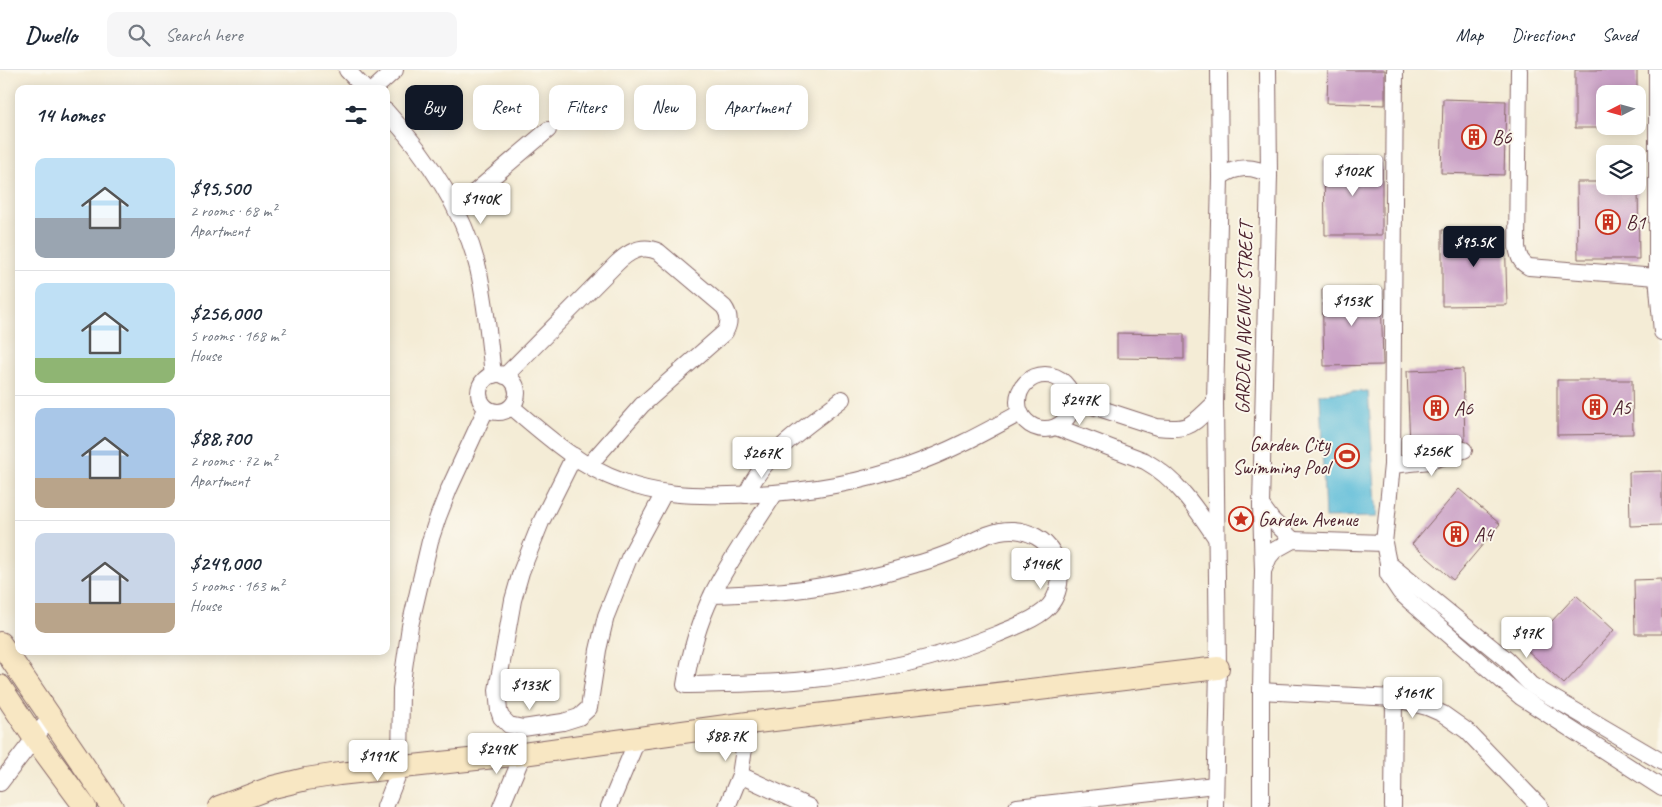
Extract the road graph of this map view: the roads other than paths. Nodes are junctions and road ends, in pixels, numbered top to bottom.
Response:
1 (347, 70) edge
2 (395, 70) edge
3 (1219, 70) edge
4 (1268, 70) edge
5 (1395, 70) edge
6 (1519, 70) edge
7 (1657, 70) edge
8 (361, 85) edge
9 (378, 85) edge
10 (390, 116) edge
11 (548, 130) dead end
12 (1269, 175) junction
13 (1220, 177) junction
14 (456, 208) junction
15 (1658, 276) junction
16 (1662, 332) edge
17 (499, 375) junction
18 (842, 398) dead end
19 (1071, 399) junction
20 (1215, 403) junction
21 (512, 407) junction
22 (486, 408) junction
23 (1020, 413) junction
24 (1056, 427) junction
25 (1464, 450) dead end
26 (574, 456) junction
27 (588, 465) junction
28 (1392, 465) junction
29 (664, 493) junction
30 (775, 493) junction
31 (746, 495) junction
32 (1261, 505) junction
33 (1216, 538) junction
34 (1293, 540) junction
35 (1384, 543) junction
36 (1263, 571) junction
37 (712, 595) junction
38 (0, 643) edge
39 (1218, 668) junction
40 (0, 686) edge
41 (1261, 691) junction
42 (1526, 691) junction
43 (1394, 698) junction
44 (50, 718) junction
45 (748, 722) junction
46 (638, 738) junction
47 (35, 739) junction
48 (523, 754) junction
49 (1662, 762) edge
50 (400, 769) junction
51 (740, 775) junction
52 (0, 783) edge
53 (1215, 786) junction
54 (1662, 788) edge
55 (107, 805) edge
56 (85, 807) edge
57 (219, 807) edge
58 (385, 807) edge
59 (501, 807) edge
60 (609, 807) edge
61 (727, 807) edge
62 (809, 807) edge
63 (1017, 807) edge
64 (1215, 807) edge
65 (1261, 807) edge
66 (1393, 807) edge
67 (1540, 807) edge

1 - 8 street
2 - 9 street
3 - 13 street, GARDEN AVENUE STREET
4 - 12 street, GARDEN AVENUE STREET
5 - 28 street
6 - 15 street
7 - 15 street
10 - 14 street
11 - 14 street
12 - 13 street
12 - 32 street, GARDEN AVENUE STREET
13 - 20 street, GARDEN AVENUE STREET
14 - 17 street
15 - 16 street
17 - 21 street
17 - 22 street
17 - 27 street
18 - 31 street
19 - 20 street
19 - 23 street
19 - 24 street
20 - 33 street, GARDEN AVENUE STREET
21 - 22 street
21 - 26 street
22 - 50 street
23 - 24 street
23 - 30 street
24 - 33 street
25 - 28 street
26 - 27 street
26 - 29 street
27 - 29 street
28 - 35 street
29 - 31 street
30 - 31 street
30 - 37 street
32 - 34 street
32 - 36 street, GARDEN AVENUE STREET
33 - 39 street, GARDEN AVENUE STREET
34 - 35 street
34 - 36 street
35 - 42 street
36 - 41 street, GARDEN AVENUE STREET
37 - 37 street
38 - 44 street
39 - 45 street
39 - 53 street, GARDEN AVENUE STREET
40 - 47 street
41 - 43 street
41 - 65 street, GARDEN AVENUE STREET
42 - 49 street
42 - 54 street
43 - 66 street
43 - 67 street
44 - 47 street
44 - 55 street
45 - 46 street
45 - 51 street
46 - 48 street
46 - 60 street
47 - 52 street
47 - 56 street
48 - 50 street
48 - 59 street
50 - 57 street
50 - 58 street
51 - 61 street
51 - 62 street
53 - 63 street
53 - 64 street, GARDEN AVENUE STREET

